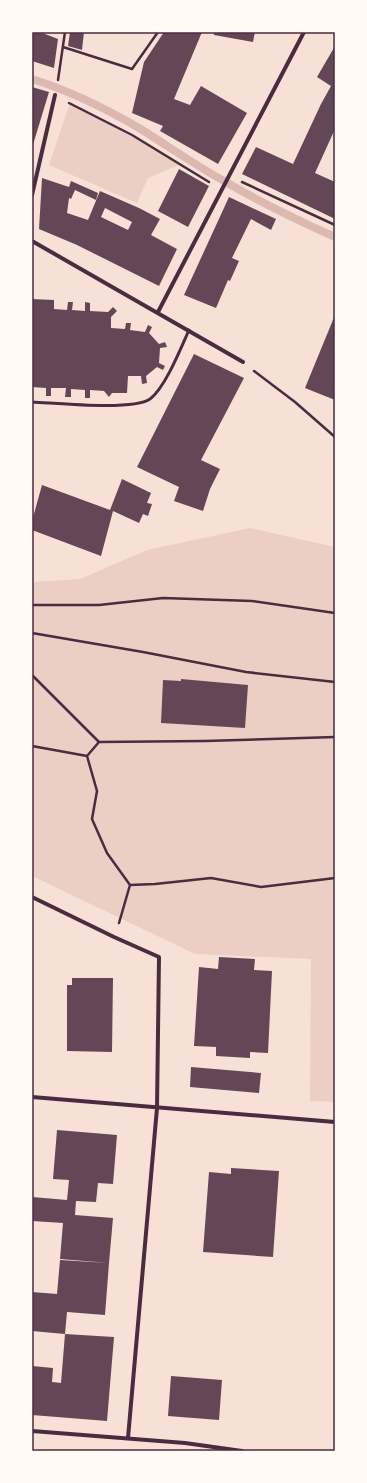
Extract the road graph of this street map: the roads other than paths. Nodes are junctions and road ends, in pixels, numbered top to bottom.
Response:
1 (304, 32) edge
2 (55, 95) road end
3 (32, 195) edge
4 (32, 241) edge
5 (158, 312) junction
6 (190, 330) junction
7 (243, 362) road end
8 (32, 402) edge
9 (32, 897) edge
10 (32, 1097) edge
11 (158, 1108) junction
12 (335, 1122) edge
13 (32, 1431) edge
14 (128, 1438) junction
15 (242, 1451) edge

1 - 5 street
2 - 3 street
4 - 5 street
5 - 6 street
6 - 7 street
6 - 8 lane
9 - 11 street
10 - 11 street
11 - 12 street
11 - 14 street
13 - 14 street
14 - 15 street

